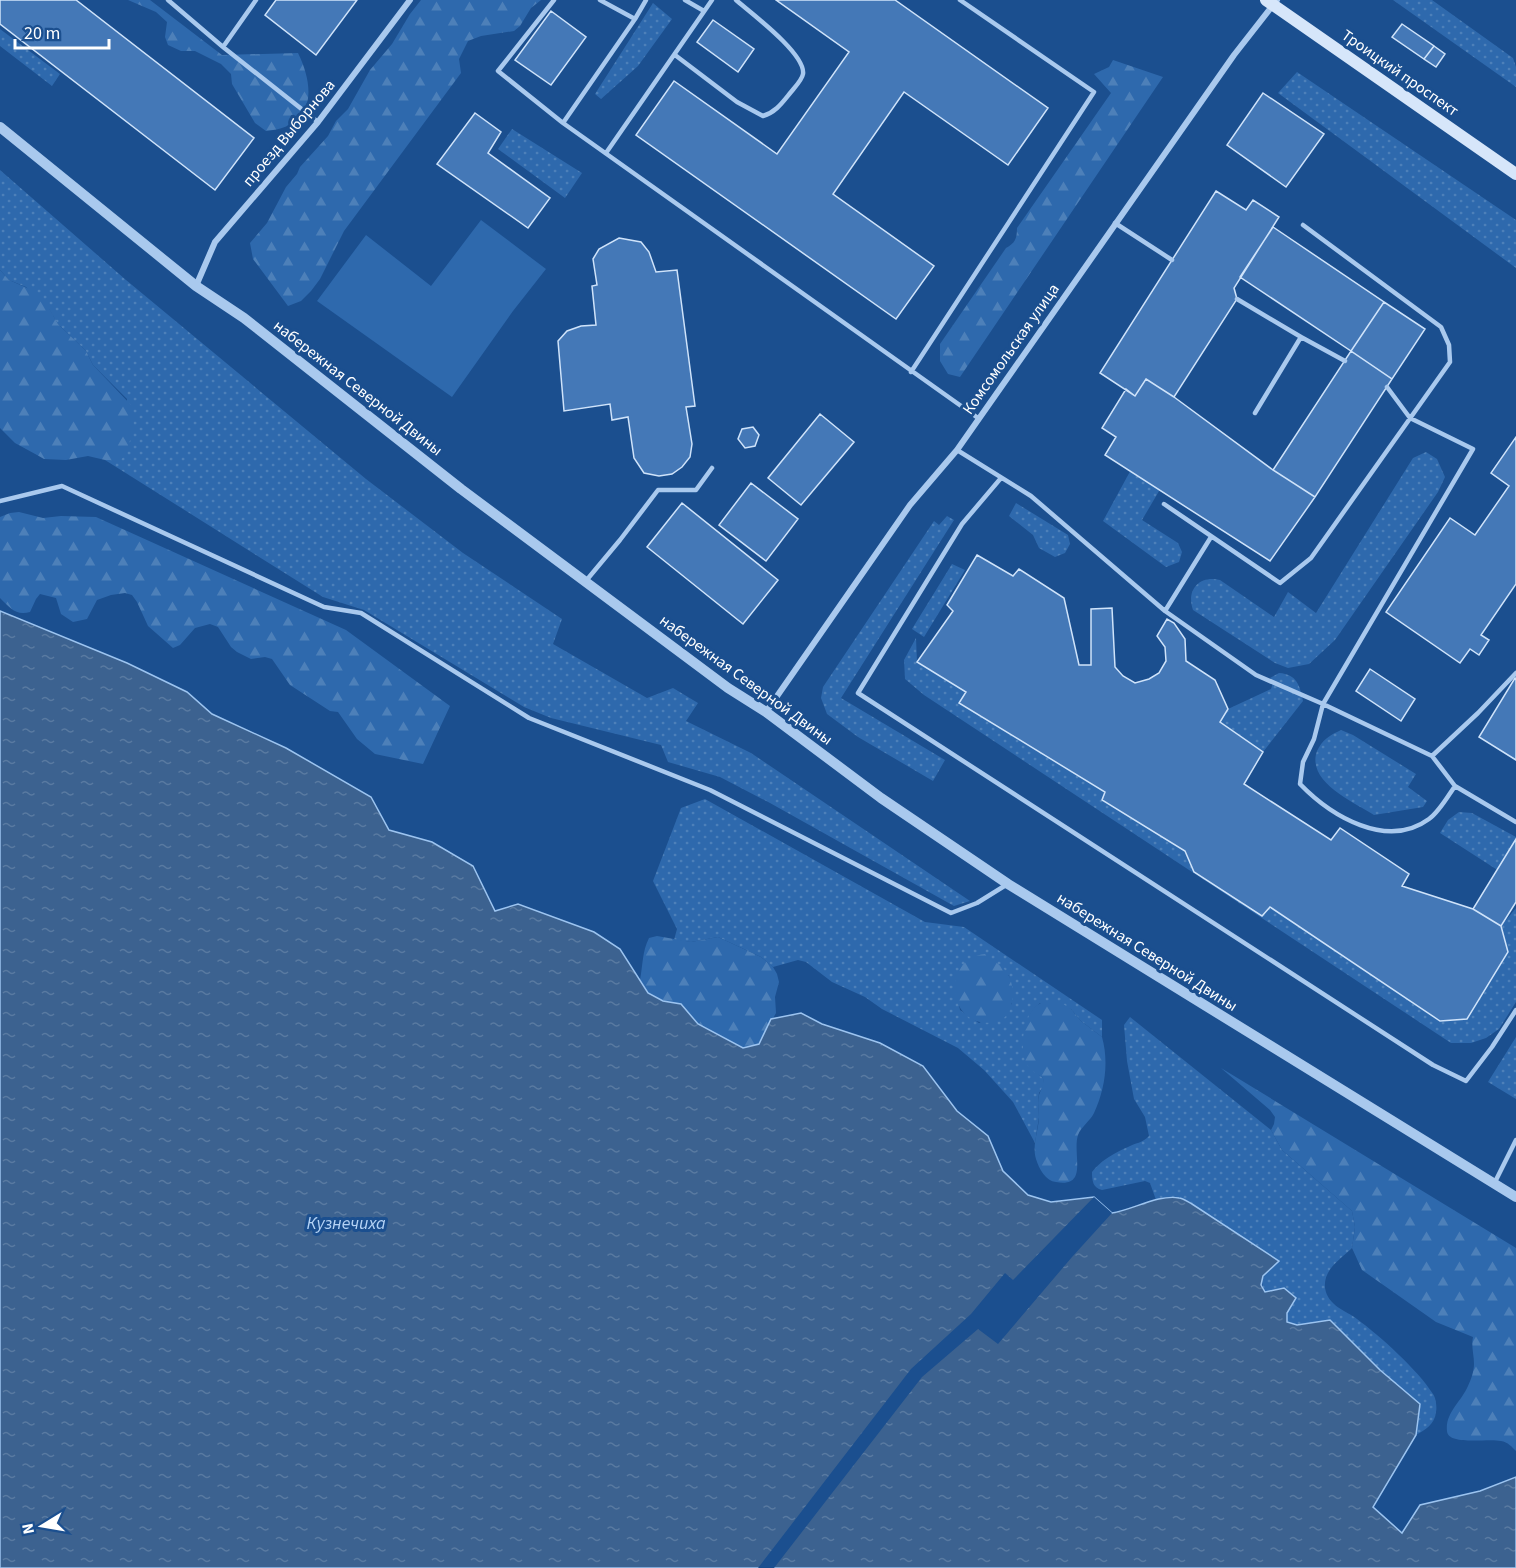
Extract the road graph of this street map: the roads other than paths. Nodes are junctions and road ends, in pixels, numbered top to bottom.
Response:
1 (168, 0) edge
2 (256, 0) edge
3 (410, 0) edge
4 (554, 0) edge
5 (600, 0) edge
6 (646, 0) edge
7 (685, 0) edge
8 (712, 0) edge
9 (736, 0) edge
10 (960, 0) edge
11 (1272, 2) edge
12 (704, 11) junction
13 (636, 19) junction
14 (223, 47) junction
15 (675, 55) junction
16 (318, 122) junction
17 (563, 123) junction
18 (0, 127) edge
19 (606, 153) junction
20 (1516, 174) edge
21 (1116, 223) junction
22 (1303, 225) dead end
23 (1172, 260) dead end
24 (196, 286) junction
25 (1237, 299) dead end
26 (1301, 337) junction
27 (1345, 361) dead end
28 (911, 372) junction
29 (1387, 387) dead end
30 (1255, 413) dead end
31 (978, 418) junction
32 (1410, 418) junction
33 (957, 450) junction
34 (712, 468) dead end
35 (1001, 478) junction
36 (0, 501) edge
37 (1164, 504) dead end
38 (1211, 537) junction
39 (585, 582) junction
40 (1165, 611) junction
41 (1516, 673) edge
42 (1323, 704) junction
43 (766, 712) junction
44 (1432, 756) junction
45 (1455, 786) junction
46 (1516, 822) edge
47 (1008, 884) junction
48 (1516, 1010) edge
49 (1516, 1140) edge
50 (1494, 1184) junction
51 (1516, 1197) edge

1 - 14 lane
2 - 14 lane
3 - 16 street, проезд Выборнова
4 - 17 lane
5 - 13 lane
6 - 13 lane
7 - 12 lane
8 - 12 lane
9 - 15 lane
10 - 28 lane
11 - 20 main road, Троицкий проспект
11 - 21 street, Комсомольская улица
12 - 15 lane
13 - 17 lane
14 - 16 lane
15 - 19 lane
16 - 24 street, проезд Выборнова
17 - 19 lane
18 - 24 street, набережная Северной Двины
19 - 28 lane
21 - 23 lane
21 - 31 street, Комсомольская улица
22 - 32 lane
24 - 39 street, набережная Северной Двины
25 - 26 lane
26 - 27 lane
26 - 30 lane
28 - 31 lane
29 - 32 lane
31 - 33 street, Комсомольская улица
32 - 38 lane
32 - 42 lane
33 - 35 lane
33 - 43 street, Комсомольская улица
34 - 39 lane
35 - 40 lane
35 - 48 lane
36 - 47 lane
37 - 38 lane
38 - 40 lane
39 - 43 street, набережная Северной Двины
40 - 42 lane
41 - 44 lane
42 - 44 lane
42 - 45 lane
43 - 47 street, набережная Северной Двины
44 - 45 lane
45 - 46 lane
47 - 50 street, набережная Северной Двины
49 - 50 lane
50 - 51 street, набережная Северной Двины

